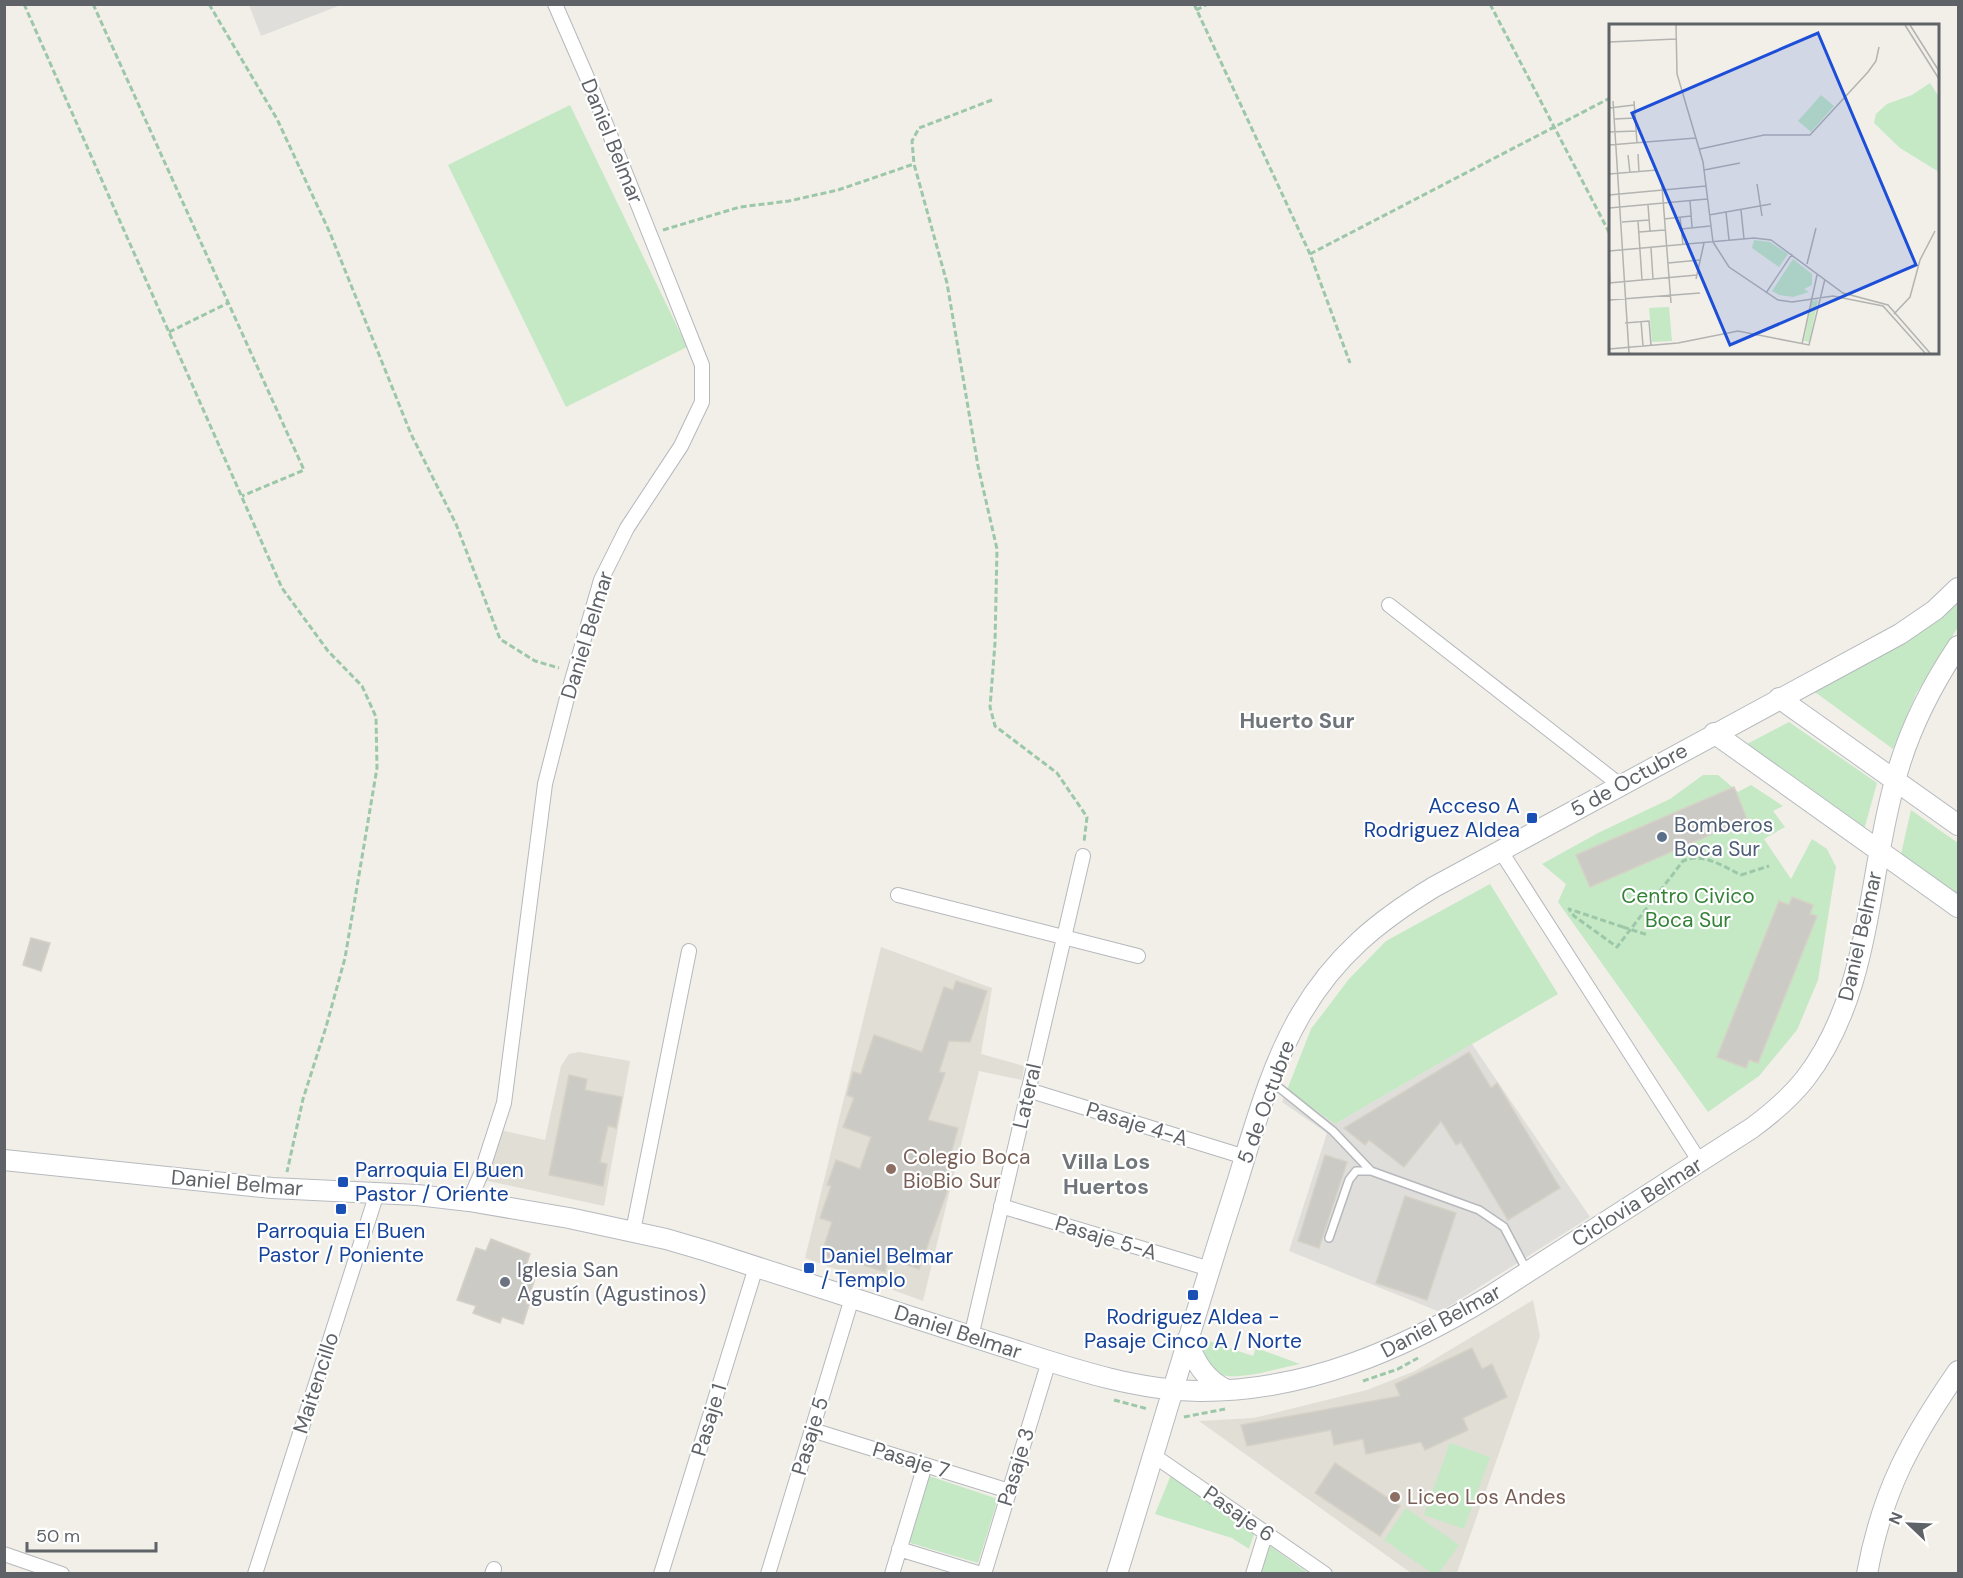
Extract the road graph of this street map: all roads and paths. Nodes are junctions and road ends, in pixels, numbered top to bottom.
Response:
1 (24, 4) edge
2 (93, 4) edge
3 (209, 4) edge
4 (555, 4) edge
5 (1194, 4) edge
6 (1208, 4) edge
7 (1490, 4) edge
8 (1196, 10) junction
9 (1609, 99) edge
10 (992, 100) dead end
11 (1554, 126) junction
12 (914, 165) junction
13 (1609, 230) edge
14 (650, 234) junction
15 (1310, 254) junction
16 (228, 303) junction
17 (169, 332) junction
18 (1350, 363) dead end
19 (242, 497) junction
20 (1959, 588) edge
21 (1389, 605) dead end
22 (1959, 646) edge
23 (575, 673) junction
24 (1779, 698) junction
25 (1714, 733) junction
26 (1895, 780) junction
27 (1620, 785) junction
28 (1959, 825) edge
29 (1500, 850) junction
30 (1880, 850) junction
31 (1083, 856) joint
32 (1769, 866) dead end
33 (898, 895) dead end
34 (1959, 906) edge
35 (1630, 929) junction
36 (1648, 935) dead end
37 (1064, 938) junction
38 (689, 951) dead end
39 (1138, 956) dead end
40 (1270, 1081) junction
41 (1028, 1090) junction
42 (1245, 1157) junction
43 (4, 1160) edge
44 (1700, 1162) junction
45 (1371, 1171) junction
46 (284, 1189) junction
47 (377, 1193) junction
48 (469, 1201) junction
49 (1001, 1206) junction
50 (633, 1232) junction
51 (1329, 1238) dead end
52 (756, 1266) junction
53 (1210, 1269) junction
54 (1528, 1272) junction
55 (852, 1298) junction
56 (971, 1337) junction
57 (1187, 1340) junction
58 (1427, 1352) dead end
59 (1049, 1361) junction
60 (1959, 1371) edge
61 (1354, 1383) dead end
62 (1173, 1390) junction
63 (1106, 1398) dead end
64 (1230, 1399) junction
65 (1166, 1413) junction
66 (812, 1430) junction
67 (1153, 1455) junction
68 (925, 1465) junction
69 (1009, 1491) junction
70 (1266, 1532) junction
71 (899, 1549) junction
72 (4, 1554) edge
73 (52, 1572) edge
74 (255, 1574) edge
75 (661, 1574) edge
76 (768, 1574) edge
77 (892, 1574) edge
78 (983, 1574) edge
79 (1117, 1574) edge
80 (1253, 1574) edge
81 (1325, 1574) edge
82 (1867, 1574) edge

1 - 17 path
2 - 16 path
3 - 23 path
4 - 14 street, Daniel Belmar
5 - 8 path
6 - 8 path
7 - 11 path
8 - 15 path
9 - 11 path
10 - 12 path
11 - 13 path
11 - 15 path
12 - 14 path
12 - 31 path
14 - 23 street, Daniel Belmar
15 - 18 path
16 - 17 path
16 - 19 path
17 - 19 path
19 - 46 path
20 - 24 main road
21 - 27 street
22 - 26 main road, Daniel Belmar
23 - 48 street, Daniel Belmar
24 - 25 main road, 5 de Octubre
24 - 26 main road
25 - 27 main road, 5 de Octubre
25 - 30 main road
26 - 28 main road
26 - 30 main road, Daniel Belmar
27 - 29 main road, 5 de Octubre
29 - 40 main road, 5 de Octubre
29 - 44 street
30 - 34 main road
30 - 44 main road, Daniel Belmar
31 - 37 street, Lateral
32 - 35 path, bridge
33 - 37 street
35 - 35 path, bridge
35 - 36 path
37 - 39 street
37 - 41 street, Lateral
38 - 50 street
40 - 42 main road, 5 de Octubre
40 - 45 lane
41 - 42 street, Pasaje 4-A
41 - 49 street, Lateral
42 - 53 main road, 5 de Octubre
43 - 46 main road, Daniel Belmar
44 - 54 main road, Daniel Belmar
45 - 51 lane
45 - 54 lane
46 - 47 main road, Daniel Belmar
47 - 48 main road, Daniel Belmar
47 - 74 street, Maitencillo
48 - 50 main road, Daniel Belmar
49 - 53 street, Pasaje 5-A
49 - 56 street, Lateral
50 - 52 main road, Daniel Belmar
52 - 55 main road, Daniel Belmar
52 - 75 street, Pasaje 1
53 - 57 main road, 5 de Octubre
54 - 64 main road, Daniel Belmar
55 - 56 main road, Daniel Belmar
55 - 66 street, Pasaje 5
56 - 59 main road, Daniel Belmar
57 - 62 main road, 5 de Octubre
57 - 64 main road
58 - 61 path
59 - 62 main road, Daniel Belmar
59 - 69 street, Pasaje 3
60 - 82 main road
62 - 64 main road, Daniel Belmar
62 - 65 main road, 5 de Octubre
63 - 65 path
64 - 65 path
65 - 67 main road, 5 de Octubre
66 - 68 street, Pasaje 7
66 - 76 street, Pasaje 5
67 - 70 street, Pasaje 6
67 - 79 main road, 5 de Octubre
68 - 69 street, Pasaje 7
68 - 71 street
69 - 78 street, Pasaje 3
70 - 80 street
70 - 81 street, Pasaje 6
71 - 77 street
71 - 78 street
72 - 73 street

